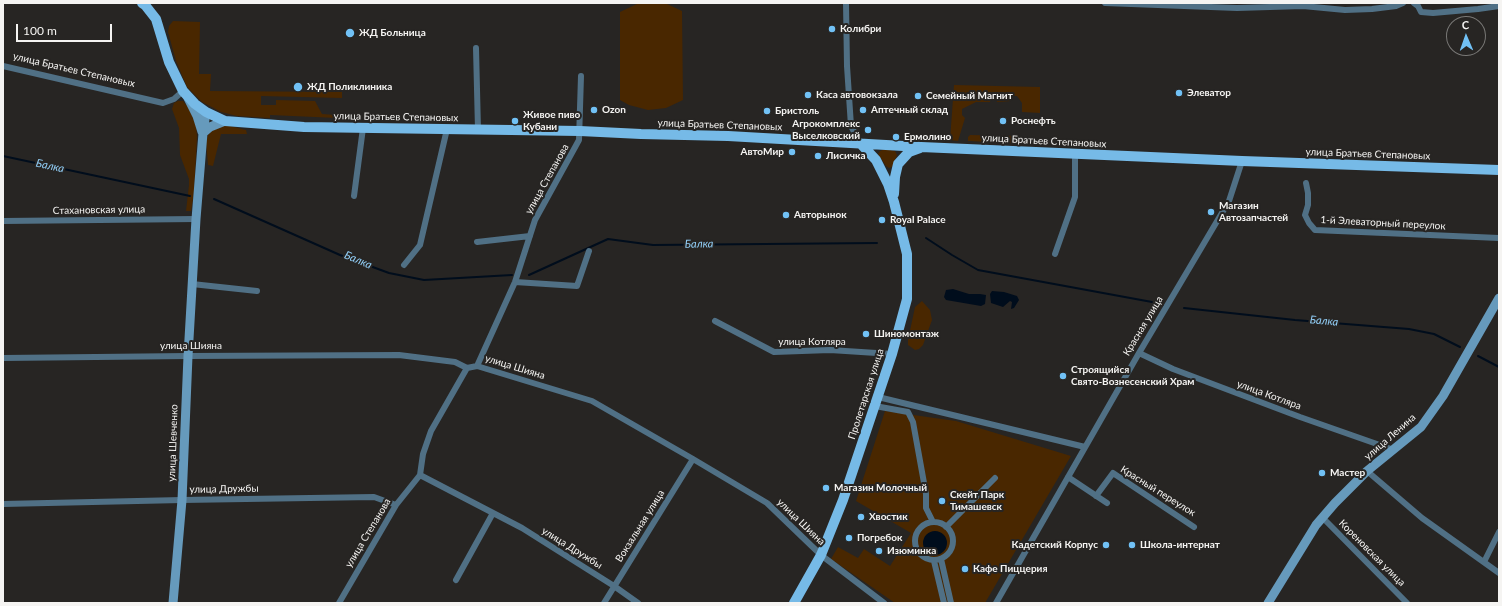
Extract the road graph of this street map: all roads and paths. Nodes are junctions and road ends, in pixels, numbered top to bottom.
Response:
1 (142, 3) edge
2 (846, 3) edge
3 (1105, 3) edge
4 (1403, 3) edge
5 (1414, 3) edge
6 (1499, 6) edge
7 (476, 48) dead end
8 (3, 66) edge
9 (581, 76) dead end
10 (184, 92) junction
11 (206, 112) junction
12 (225, 120) junction
13 (363, 128) junction
14 (448, 129) junction
15 (478, 130) junction
16 (580, 131) junction
17 (203, 133) junction
18 (860, 143) junction
19 (921, 147) junction
20 (1075, 154) junction
21 (1242, 162) junction
22 (1499, 170) edge
23 (1306, 184) dead end
24 (354, 196) dead end
25 (894, 202) junction
26 (196, 219) junction
27 (3, 222) edge
28 (530, 236) junction
29 (1499, 238) edge
30 (477, 242) dead end
31 (589, 251) dead end
32 (1055, 254) dead end
33 (404, 265) dead end
34 (515, 282) junction
35 (192, 284) junction
36 (257, 291) dead end
37 (1499, 298) edge
38 (715, 321) dead end
39 (1139, 353) junction
40 (892, 354) junction
41 (188, 356) junction
42 (3, 358) edge
43 (477, 366) junction
44 (467, 368) junction
45 (876, 402) junction
46 (1085, 447) junction
47 (1394, 450) junction
48 (693, 459) junction
49 (1367, 471) junction
50 (420, 475) junction
51 (1068, 477) junction
52 (995, 478) dead end
53 (1096, 496) junction
54 (182, 500) junction
55 (1106, 502) dead end
56 (3, 504) edge
57 (396, 505) junction
58 (493, 513) junction
59 (1322, 517) junction
60 (933, 522) junction
61 (946, 527) junction
62 (1194, 527) dead end
63 (1499, 532) edge
64 (821, 555) junction
65 (941, 559) junction
66 (934, 561) junction
67 (1484, 562) junction
68 (1499, 573) edge
69 (456, 580) dead end
70 (614, 586) junction
71 (173, 603) edge
72 (339, 603) edge
73 (604, 603) edge
74 (638, 603) edge
75 (794, 603) edge
76 (884, 603) edge
77 (944, 603) edge
78 (951, 603) edge
79 (996, 603) edge
80 (1268, 603) edge
81 (1407, 603) edge

1 - 10 main road
2 - 18 street, Пролетарская улица
3 - 4 street
5 - 6 street
7 - 15 street
8 - 10 street, улица Братьев Степановых
9 - 16 street, улица Степанова
10 - 11 main road, улица Братьев Степановых
10 - 17 main road, улица Шевченко
11 - 12 main road, улица Братьев Степановых
11 - 17 main road, улица Шевченко
12 - 13 main road, улица Братьев Степановых
12 - 17 main road
13 - 14 main road, улица Братьев Степановых
13 - 24 street
14 - 15 main road, улица Братьев Степановых
14 - 33 street
15 - 16 main road, улица Братьев Степановых
16 - 18 main road, улица Братьев Степановых
16 - 28 street, улица Степанова
17 - 26 main road, улица Шевченко
18 - 19 main road, улица Братьев Степановых
18 - 25 main road, Пролетарская улица
19 - 20 main road, улица Братьев Степановых
19 - 25 main road
20 - 21 main road, улица Братьев Степановых
20 - 32 street
21 - 22 main road, улица Братьев Степановых
21 - 39 street, Красная улица
23 - 29 street, 1-й Элеваторный переулок
25 - 40 main road, Пролетарская улица
26 - 27 street, Стахановская улица
26 - 35 main road, улица Шевченко
28 - 30 street
28 - 34 street, улица Степанова
31 - 34 street
34 - 43 street, улица Степанова
35 - 36 street
35 - 41 main road, улица Шевченко
37 - 47 main road, улица Ленина
38 - 40 street, улица Котляра
39 - 46 street, Красная улица
39 - 47 street, улица Котляра
40 - 45 main road, Пролетарская улица
41 - 42 street, улица Шияна
41 - 44 street, улица Шияна
41 - 54 main road, улица Шевченко
43 - 44 street, улица Шияна
43 - 48 street, улица Шияна
44 - 50 street
45 - 46 street
45 - 60 street
45 - 64 main road, Пролетарская улица
46 - 51 street, Красная улица
47 - 49 main road, улица Ленина
48 - 64 street, улица Шияна
48 - 70 street, Вокзальная улица
49 - 59 main road, улица Ленина
49 - 67 street
50 - 57 street, улица Степанова
50 - 58 street, улица Дружбы
51 - 53 street
51 - 79 street, Красная улица
52 - 61 street
53 - 55 street
53 - 62 street, Красный переулок
54 - 56 street, улица Дружбы
54 - 57 street, улица Дружбы
54 - 71 main road, улица Шевченко
57 - 72 street, улица Степанова
58 - 69 street
58 - 70 street, улица Дружбы
59 - 80 main road, улица Ленина
59 - 81 street, Кореновская улица
60 - 61 street
60 - 66 street
61 - 65 street
63 - 67 street
64 - 75 main road, Пролетарская улица
64 - 76 street, улица Шияна
65 - 66 street
65 - 78 street
66 - 77 street
67 - 68 street
70 - 73 street, Вокзальная улица
70 - 74 street, улица Дружбы

